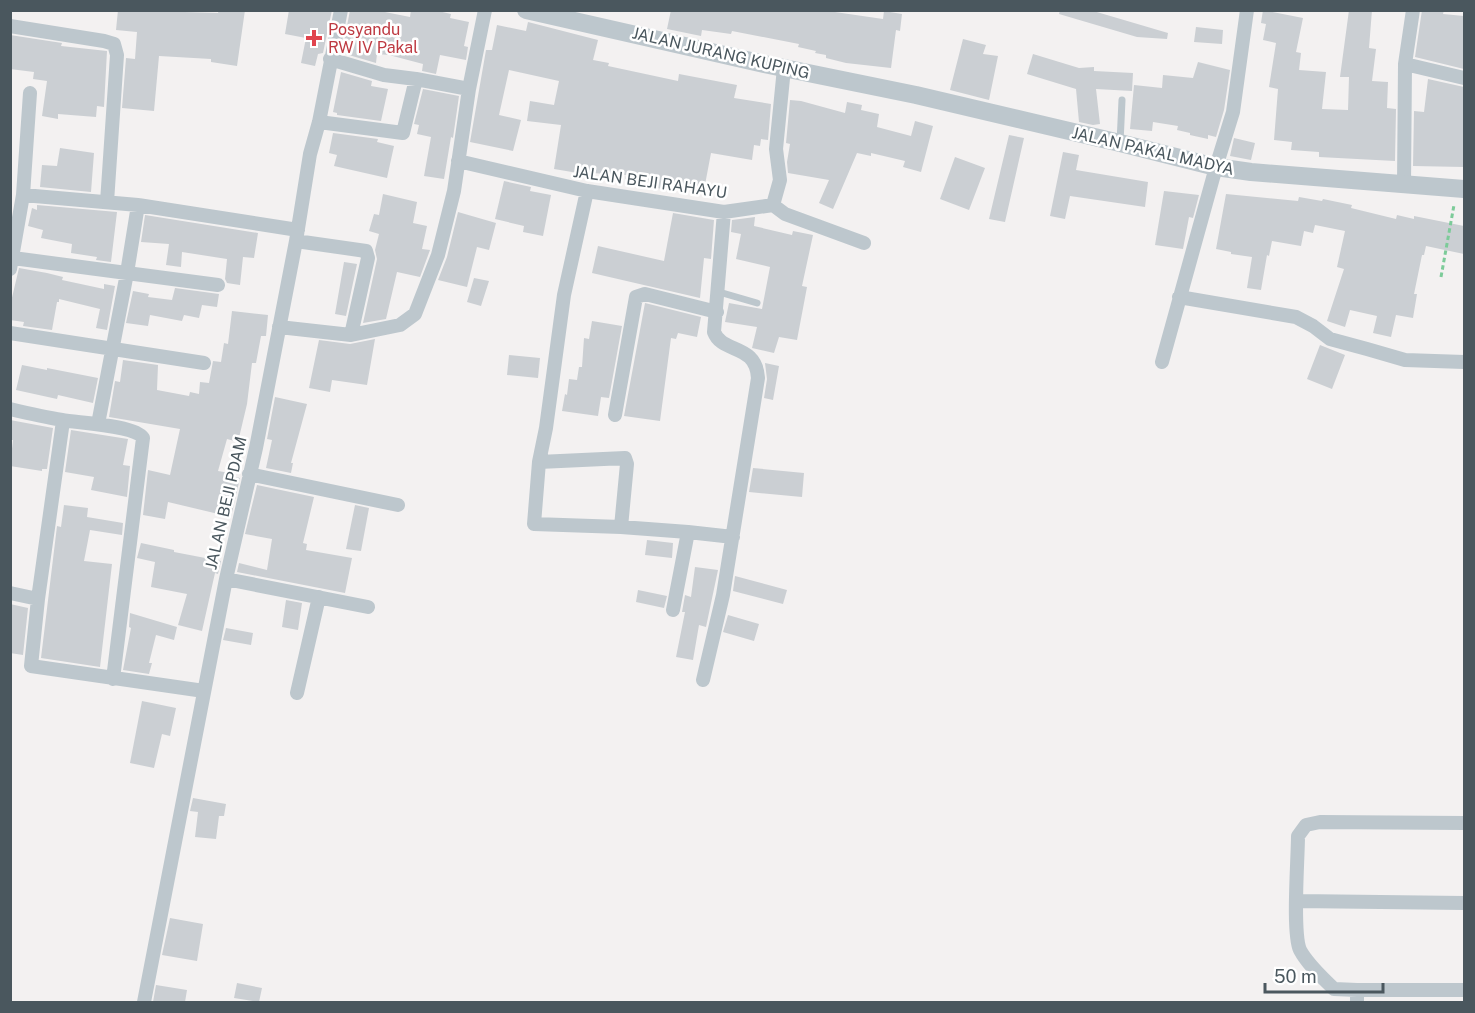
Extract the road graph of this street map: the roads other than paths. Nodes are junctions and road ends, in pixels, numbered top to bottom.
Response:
1 (341, 10) edge
2 (485, 10) edge
3 (526, 10) edge
4 (1247, 10) edge
5 (1413, 10) edge
6 (554, 13) edge
7 (10, 26) edge
8 (330, 59) junction
9 (1405, 64) junction
10 (784, 68) junction
11 (1464, 78) edge
12 (416, 79) junction
13 (469, 89) junction
14 (30, 93) dead end
15 (916, 95) joint
16 (1122, 100) dead end
17 (319, 122) junction
18 (1120, 143) junction
19 (458, 161) junction
20 (1216, 167) junction
21 (1404, 185) junction
22 (1461, 189) edge
23 (587, 191) junction
24 (23, 195) junction
25 (107, 202) junction
26 (138, 205) junction
27 (773, 205) junction
28 (724, 212) junction
29 (297, 235) junction
30 (864, 243) dead end
31 (12, 263) edge
32 (127, 273) junction
33 (218, 285) dead end
34 (719, 292) junction
35 (1179, 297) junction
36 (757, 303) dead end
37 (717, 312) junction
38 (279, 327) junction
39 (10, 333) edge
40 (351, 335) junction
41 (113, 348) junction
42 (1162, 362) dead end
43 (1464, 362) edge
44 (204, 363) dead end
45 (10, 409) edge
46 (615, 415) dead end
47 (63, 421) junction
48 (98, 424) junction
49 (539, 462) junction
50 (249, 474) junction
51 (399, 506) dead end
52 (621, 527) junction
53 (688, 532) junction
54 (733, 537) junction
55 (226, 579) junction
56 (10, 593) edge
57 (320, 597) junction
58 (38, 599) junction
59 (368, 607) dead end
60 (673, 610) dead end
61 (113, 679) junction
62 (703, 680) dead end
63 (204, 692) junction
64 (297, 693) dead end
65 (1464, 824) edge
66 (1297, 902) junction
67 (1464, 903) edge
68 (1464, 990) edge
69 (1357, 996) edge
70 (144, 1002) edge

1 - 8 street, JALAN BEJI PDAM
2 - 13 street
3 - 6 street, JALAN JURANG KUPING
4 - 20 street
5 - 9 street
6 - 10 street, JALAN JURANG KUPING
7 - 25 street
8 - 12 street
8 - 17 street, JALAN BEJI PDAM
9 - 11 street
9 - 21 street
10 - 15 street, JALAN JURANG KUPING
10 - 27 street
12 - 13 street
12 - 17 street
13 - 19 street
14 - 24 street
15 - 18 street, JALAN PAKAL MADYA
16 - 18 lane
17 - 29 street, JALAN BEJI PDAM
18 - 20 street, JALAN PAKAL MADYA
19 - 23 street, JALAN BEJI RAHAYU
19 - 40 street
20 - 21 street, JALAN PAKAL MADYA
20 - 35 street
21 - 22 street, JALAN PAKAL MADYA
23 - 28 street, JALAN BEJI RAHAYU
23 - 49 street
24 - 25 street
24 - 31 street
25 - 26 street
26 - 29 street
26 - 32 street
27 - 28 street, JALAN BEJI RAHAYU
27 - 30 street
28 - 34 street
29 - 38 street, JALAN BEJI PDAM
29 - 40 street
31 - 32 street
32 - 33 street
32 - 41 street
34 - 36 lane
34 - 37 street
35 - 42 street
35 - 43 street
37 - 46 street
37 - 54 street
38 - 40 street
38 - 50 street, JALAN BEJI PDAM
39 - 41 street
41 - 44 street
41 - 48 street
45 - 47 street
47 - 48 street
47 - 58 street
48 - 61 street
49 - 52 street
49 - 52 street
50 - 51 street
50 - 55 street, JALAN BEJI PDAM
52 - 53 street
53 - 54 street
53 - 60 street
54 - 62 street
55 - 57 street
55 - 63 street, JALAN BEJI PDAM
56 - 58 street
57 - 59 street
57 - 64 street
58 - 61 street
61 - 63 street
63 - 70 street, JALAN BEJI PDAM
65 - 66 street
66 - 67 street
66 - 69 street
68 - 69 street

